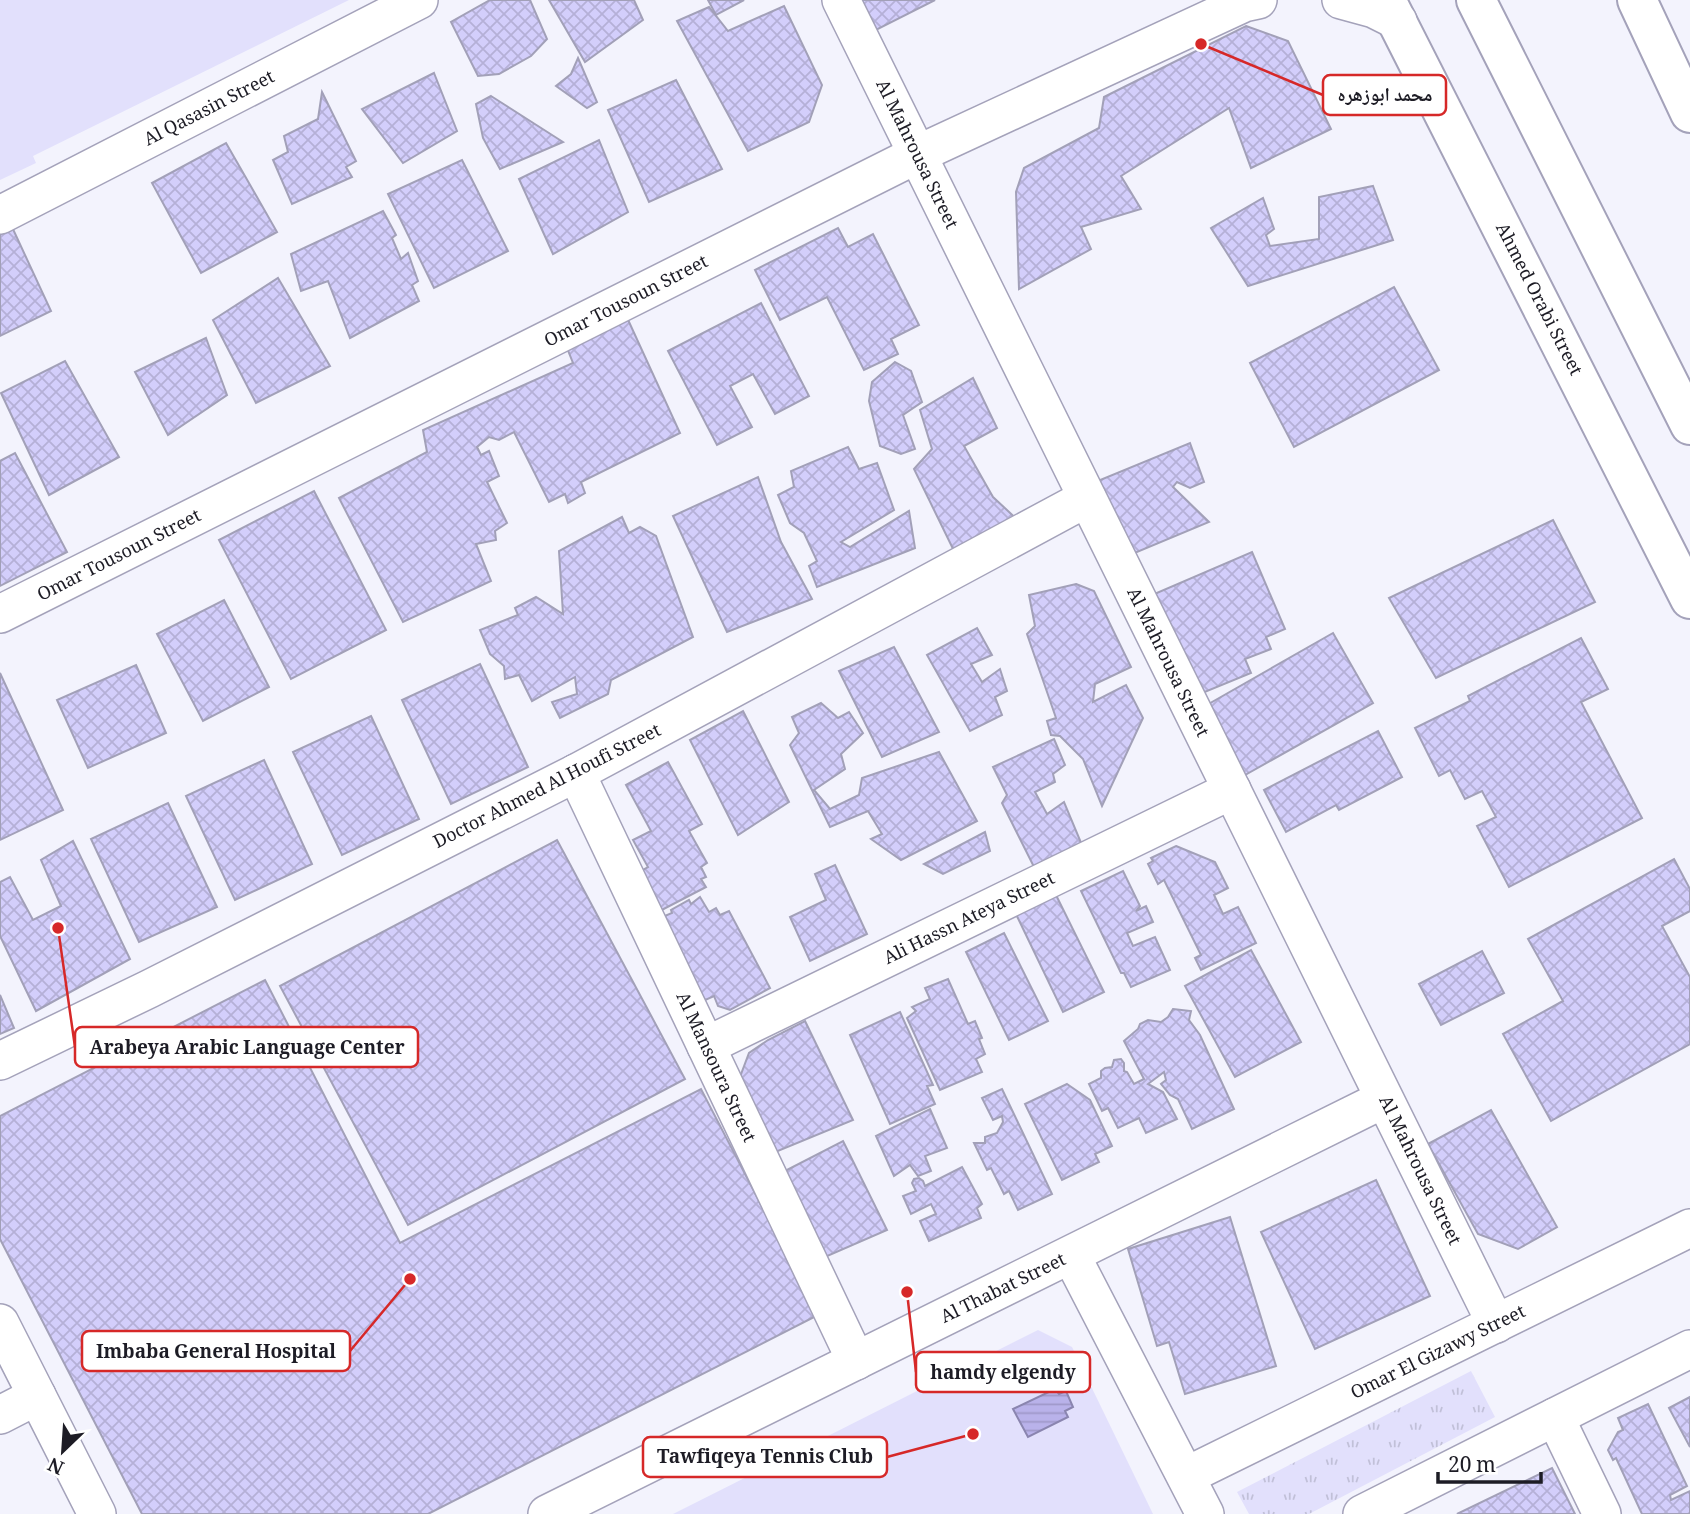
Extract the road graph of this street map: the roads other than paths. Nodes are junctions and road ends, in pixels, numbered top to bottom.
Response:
1 (419, 0) edge
2 (841, 0) edge
3 (1258, 0) edge
4 (1341, 0) edge
5 (1476, 0) edge
6 (1637, 0) edge
7 (1392, 10) edge
8 (1690, 113) edge
9 (918, 154) junction
10 (0, 215) edge
11 (1690, 425) edge
12 (1087, 498) junction
13 (1690, 599) edge
14 (0, 614) edge
15 (576, 773) junction
16 (1232, 790) junction
17 (706, 1046) junction
18 (0, 1061) edge
19 (1384, 1099) junction
20 (1690, 1228) edge
21 (1071, 1255) junction
22 (0, 1323) edge
23 (1496, 1324) junction
24 (1690, 1349) edge
25 (856, 1361) junction
26 (37, 1396) junction
27 (0, 1415) edge
28 (1555, 1417) junction
29 (1186, 1476) junction
30 (97, 1514) edge
31 (547, 1514) edge
32 (1205, 1514) edge
33 (1362, 1514) edge
34 (1602, 1514) edge

1 - 10 street, Al Qasasin Street
2 - 9 street, Al Mahrousa Street
3 - 9 street, Omar Tousoun Street
4 - 7 street
5 - 11 main road
6 - 8 main road
7 - 13 main road, Ahmed Orabi Street
9 - 12 street, Al Mahrousa Street
9 - 14 street, Omar Tousoun Street
12 - 15 street, Doctor Ahmed Al Houfi Street
12 - 16 street, Al Mahrousa Street
15 - 17 street, Al Mansoura Street
15 - 18 street, Doctor Ahmed Al Houfi Street
16 - 17 street, Ali Hassn Ateya Street
16 - 19 street, Al Mahrousa Street
17 - 25 street, Al Mansoura Street
19 - 21 street, Al Thabat Street
19 - 23 street, Al Mahrousa Street
20 - 23 street, Omar El Gizawy Street
21 - 25 street, Al Thabat Street
21 - 29 street
22 - 26 street
23 - 29 street, Omar El Gizawy Street
24 - 28 street
25 - 31 street, Al Thabat Street
26 - 27 street
26 - 30 street
28 - 33 street
28 - 34 street
29 - 32 street

